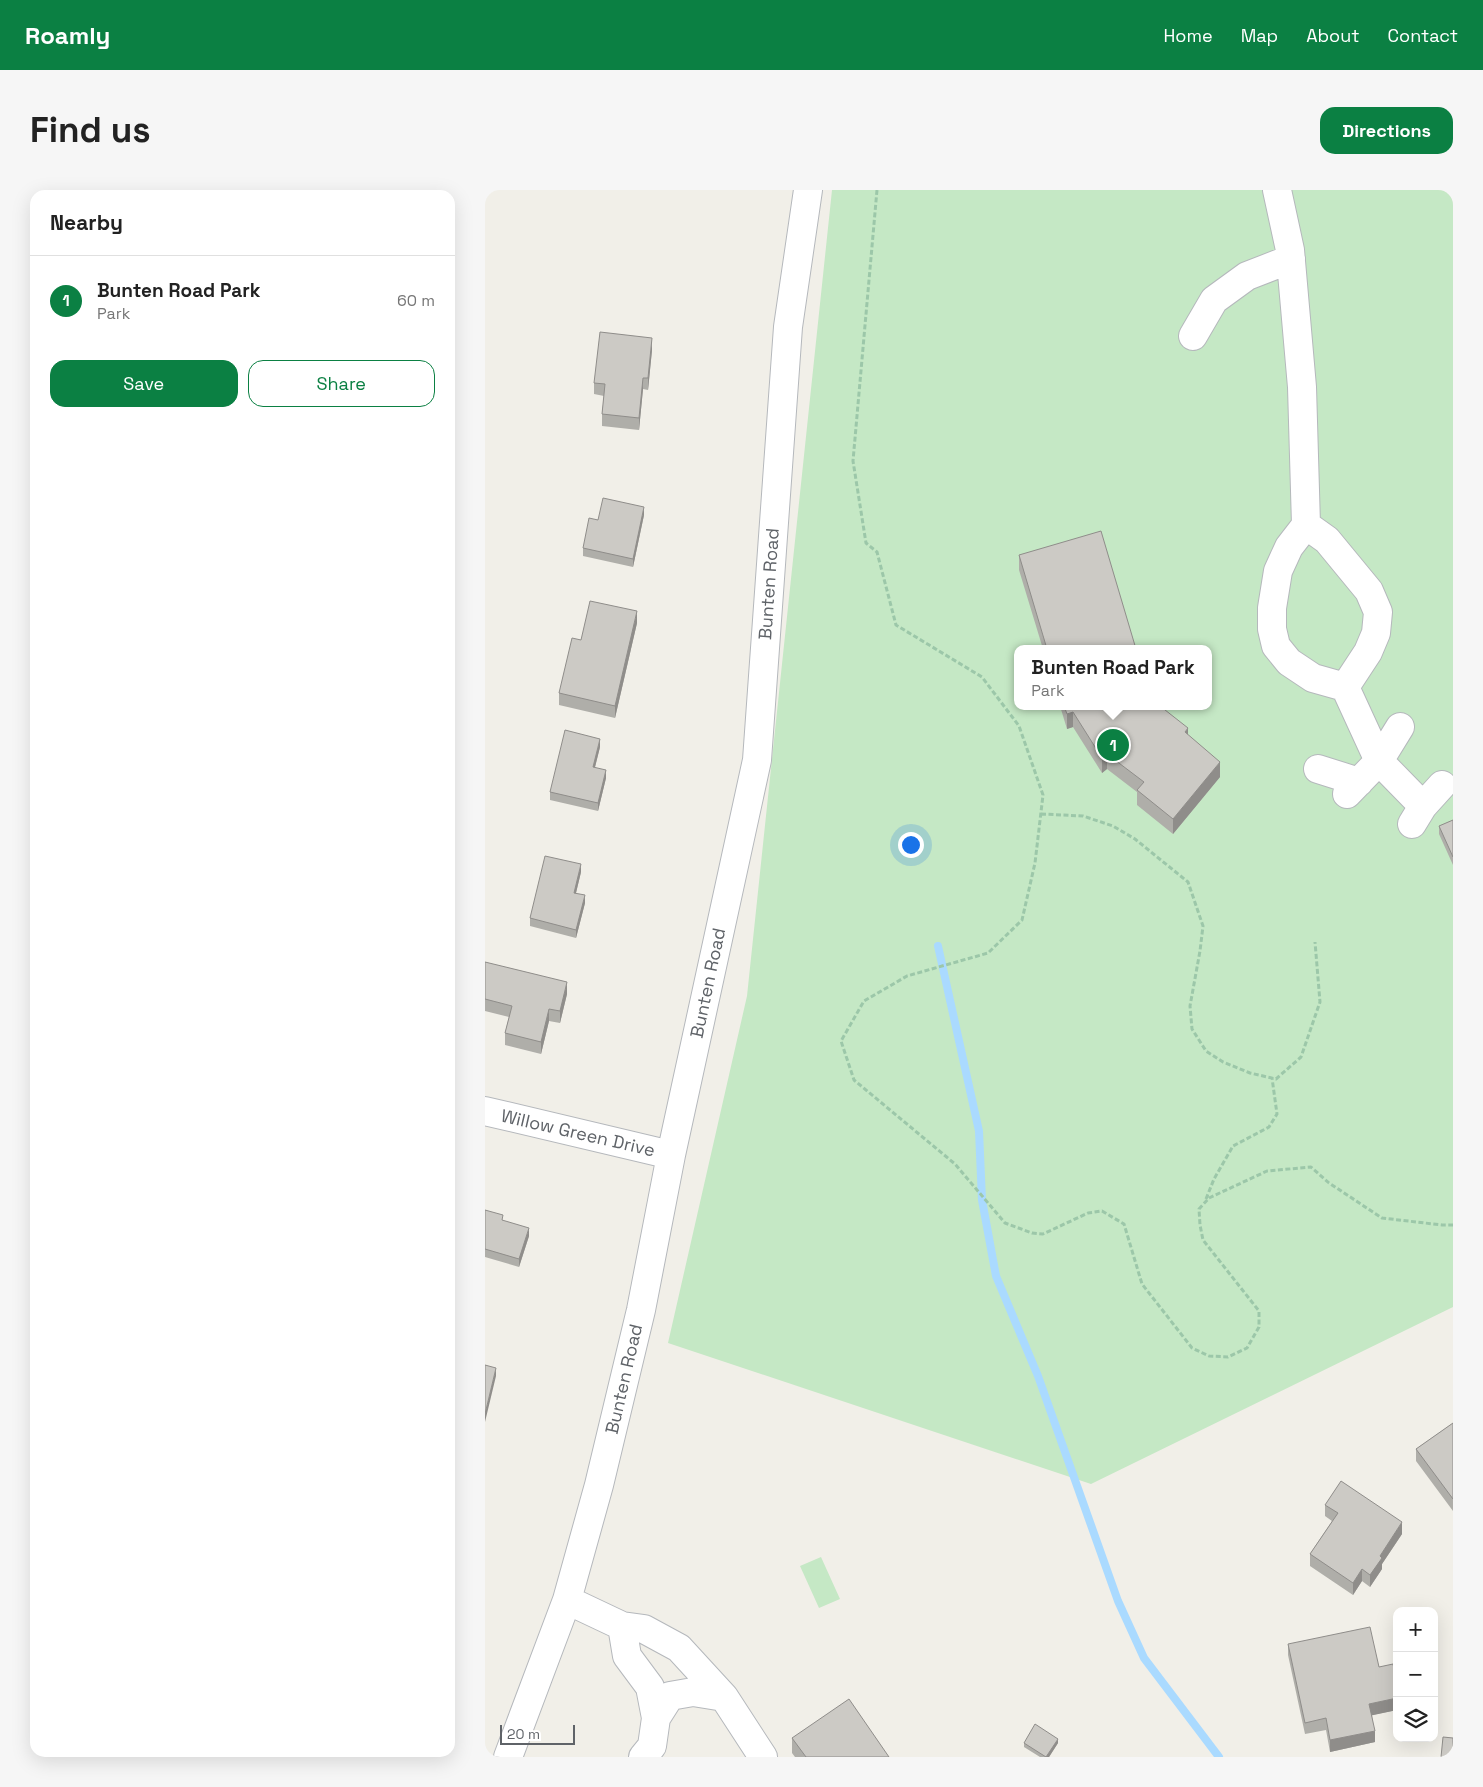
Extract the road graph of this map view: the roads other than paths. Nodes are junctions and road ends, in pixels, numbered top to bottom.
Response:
1 (808, 190) edge
2 (1277, 190) edge
3 (1291, 259) junction
4 (1193, 336) dead end
5 (1306, 525) junction
6 (1345, 687) junction
7 (1400, 727) dead end
8 (1379, 760) junction
9 (1318, 769) dead end
10 (1442, 785) dead end
11 (485, 1111) edge
12 (671, 1156) junction
13 (567, 1600) junction
14 (622, 1626) junction
15 (724, 1697) junction
16 (656, 1718) junction
17 (754, 1753) edge
18 (508, 1757) edge
19 (643, 1757) edge

1 - 12 street, Bunten Road
2 - 3 street
3 - 4 street
3 - 5 street
5 - 6 street
5 - 6 street
6 - 8 street
7 - 8 street
8 - 9 street
8 - 10 street
11 - 12 street, Willow Green Drive
12 - 13 street, Bunten Road
13 - 14 street
13 - 18 street, Bunten Road
14 - 15 street
14 - 16 street
15 - 16 street
15 - 17 street
16 - 19 street

